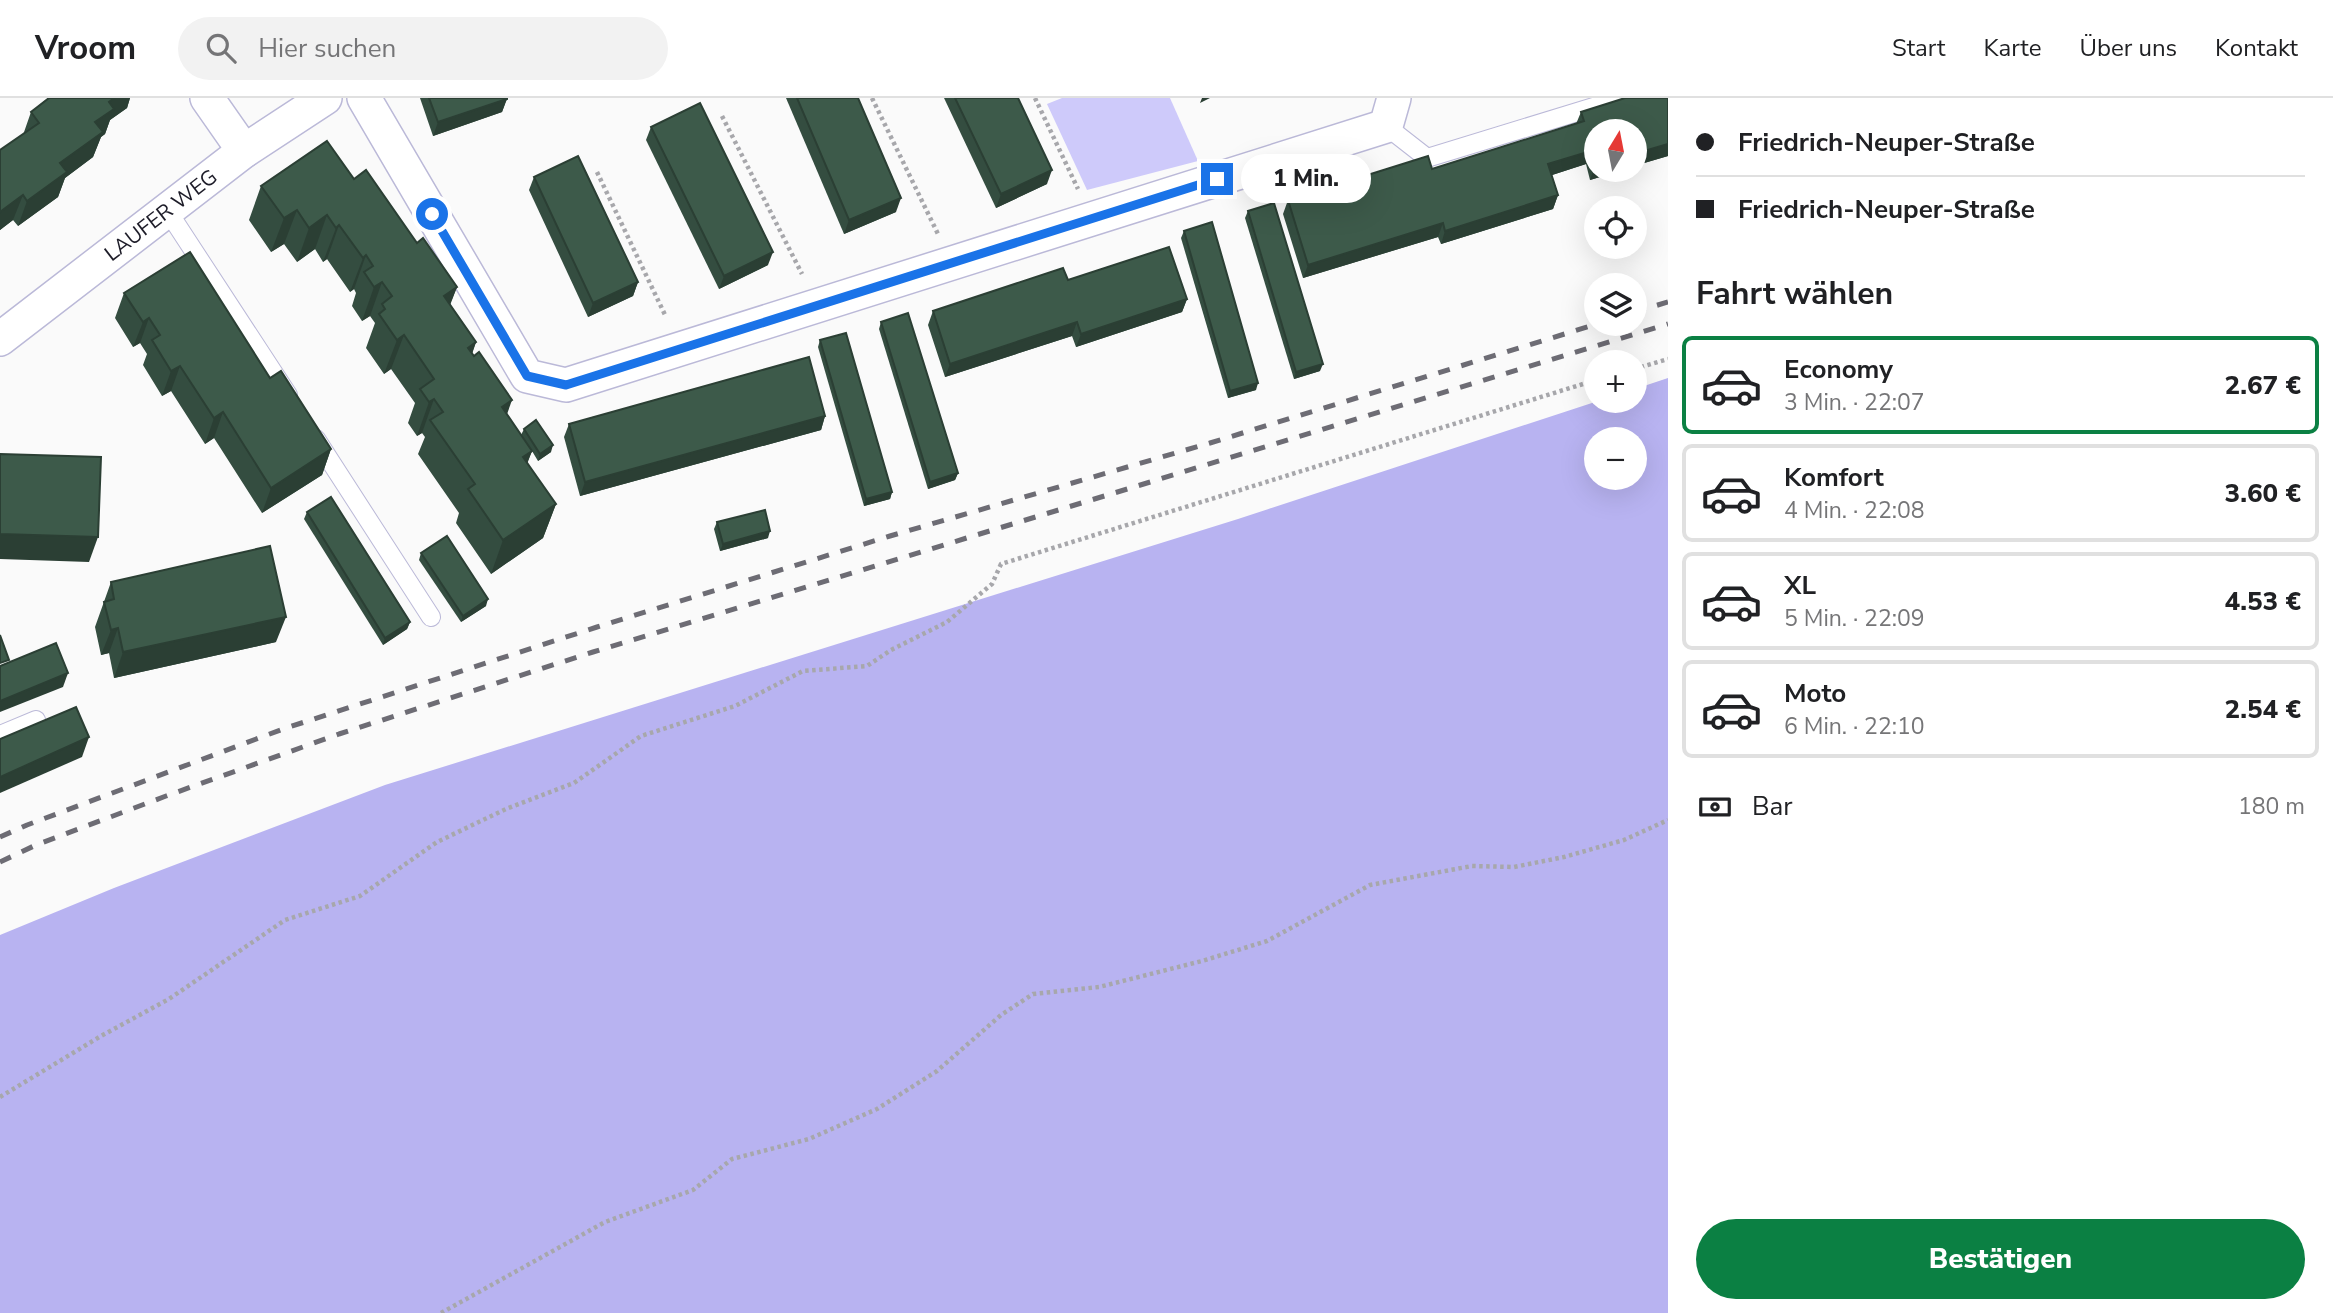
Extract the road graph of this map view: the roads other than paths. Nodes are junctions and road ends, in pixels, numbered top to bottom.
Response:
1 (207, 98) edge
2 (325, 98) edge
3 (364, 98) edge
4 (1623, 98) edge
5 (1390, 112) edge
6 (244, 151) junction
7 (167, 210) junction
8 (0, 339) edge
9 (430, 617) dead end
10 (36, 720) dead end
11 (0, 735) edge

1 - 6 street
2 - 6 street, LAUFER WEG
3 - 5 street
4 - 5 lane
6 - 7 street, LAUFER WEG
7 - 8 street, LAUFER WEG
7 - 9 lane
10 - 11 lane

